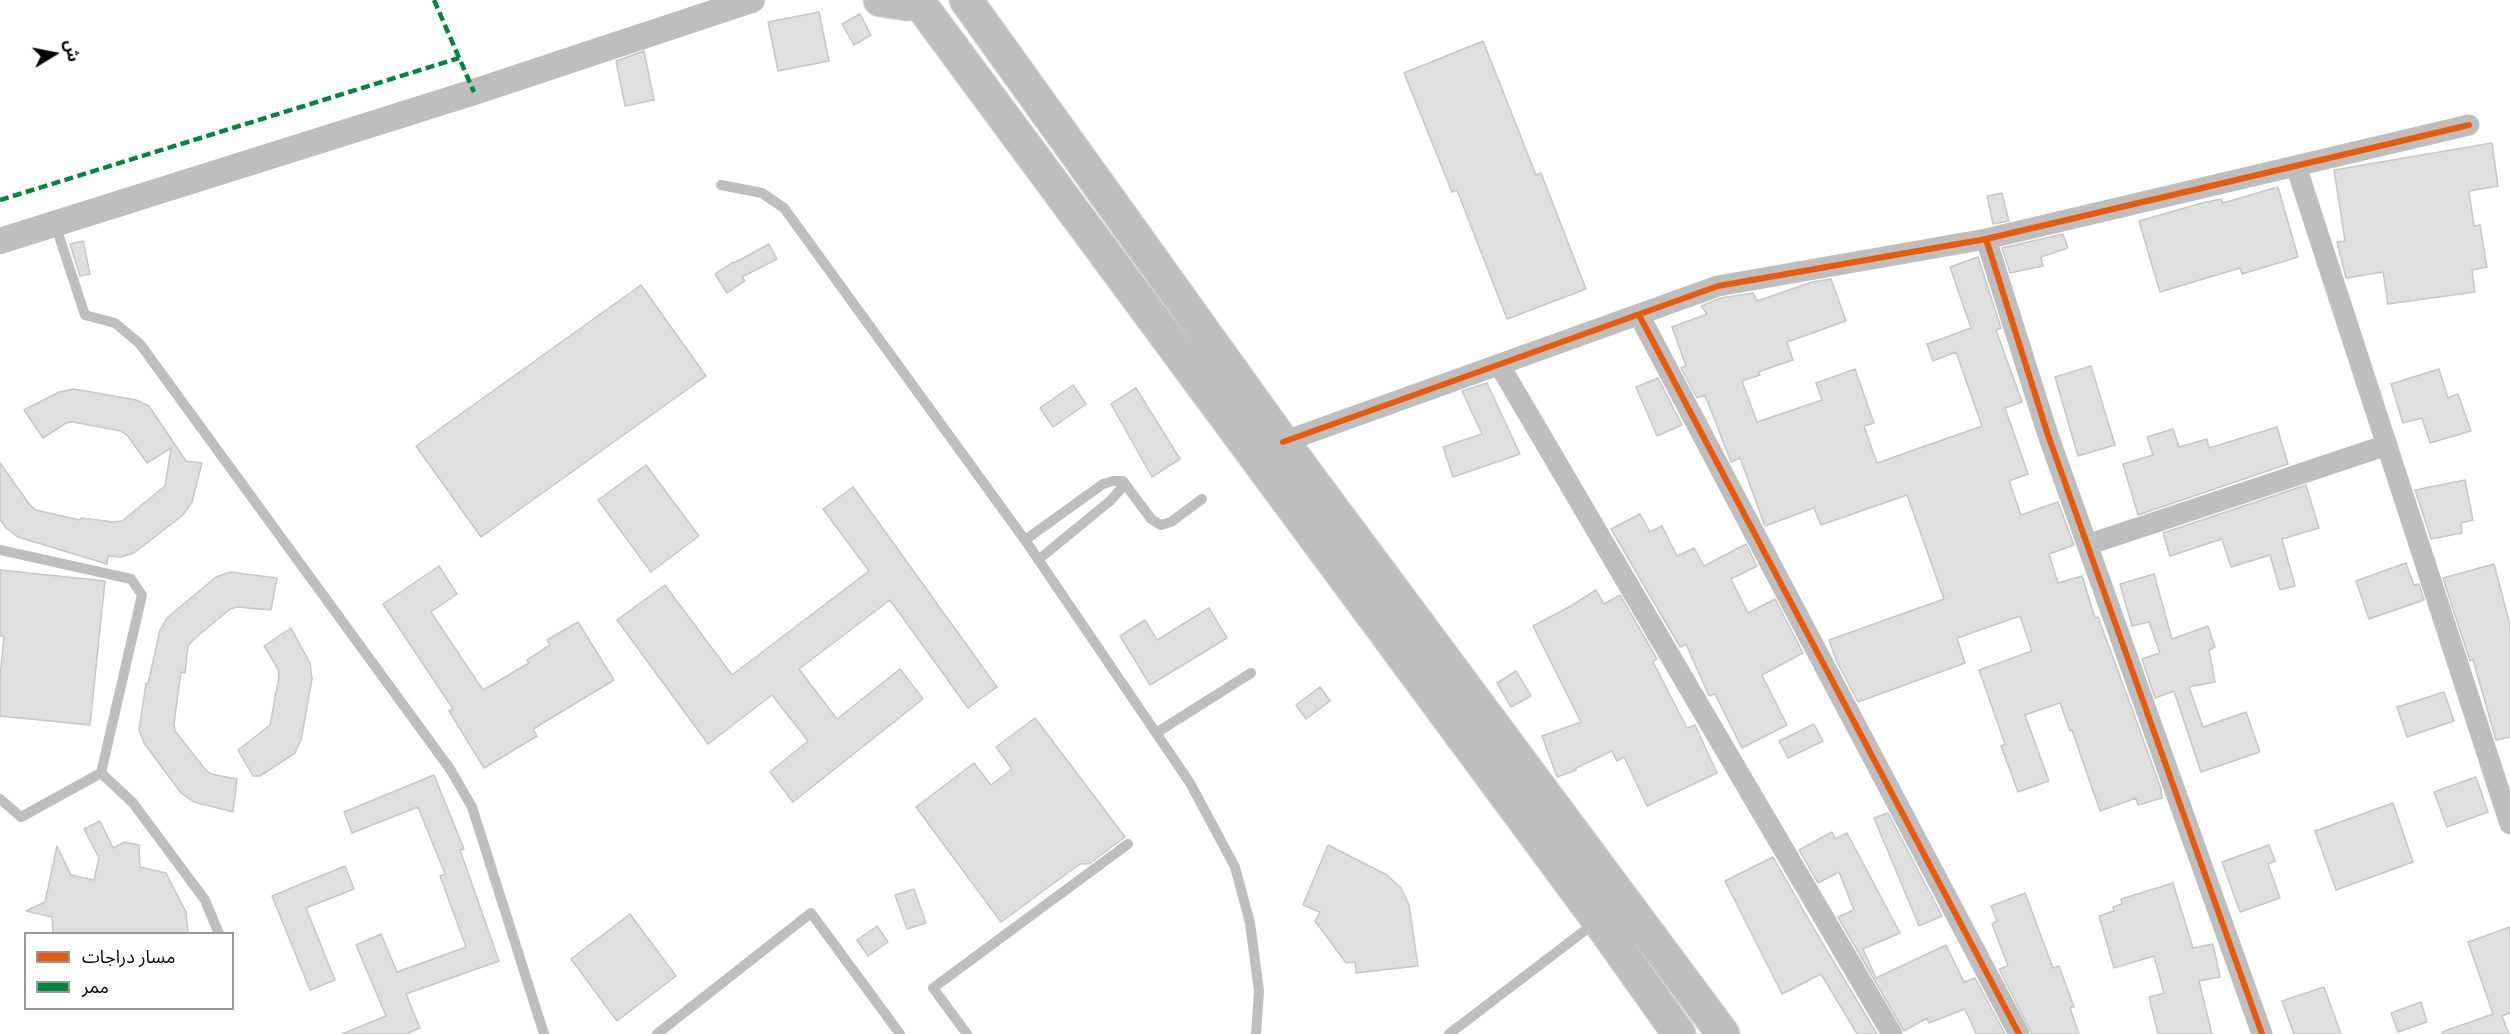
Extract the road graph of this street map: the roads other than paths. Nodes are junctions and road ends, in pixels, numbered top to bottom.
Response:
1 (753, 0) edge
2 (880, 0) edge
3 (966, 0) edge
4 (920, 1) edge
5 (2469, 125) dead end
6 (2296, 166) junction
7 (721, 185) dead end
8 (55, 223) junction
9 (1986, 239) junction
10 (0, 241) edge
11 (1639, 315) junction
12 (1500, 366) junction
13 (1283, 442) junction
14 (2387, 445) junction
15 (1123, 481) junction
16 (1202, 499) dead end
17 (1025, 540) junction
18 (2087, 545) junction
19 (0, 550) edge
20 (1038, 560) junction
21 (1251, 673) dead end
22 (1156, 733) junction
23 (101, 773) junction
24 (0, 799) edge
25 (2510, 824) edge
26 (1128, 844) dead end
27 (1598, 920) junction
28 (219, 932) edge
29 (544, 1034) edge
30 (657, 1034) edge
31 (900, 1034) edge
32 (967, 1034) edge
33 (1256, 1034) edge
34 (1449, 1034) edge
35 (1679, 1034) edge
36 (1723, 1034) edge
37 (1892, 1034) edge
38 (2019, 1034) edge
39 (2262, 1034) edge

1 - 8 street
2 - 4 highway
3 - 13 highway
4 - 27 highway
5 - 6 street
6 - 9 street
6 - 14 street
7 - 17 lane
8 - 10 street
8 - 29 lane
9 - 11 street
9 - 18 street
11 - 12 street
11 - 38 street
12 - 13 street
12 - 37 street
13 - 36 highway
14 - 18 street
14 - 25 street
15 - 16 lane
15 - 17 lane
15 - 20 lane
17 - 20 lane
18 - 39 street
19 - 23 lane
20 - 22 lane
21 - 22 lane
22 - 33 lane
23 - 24 lane
23 - 28 lane
26 - 32 lane
27 - 34 lane
27 - 35 highway
30 - 31 lane

